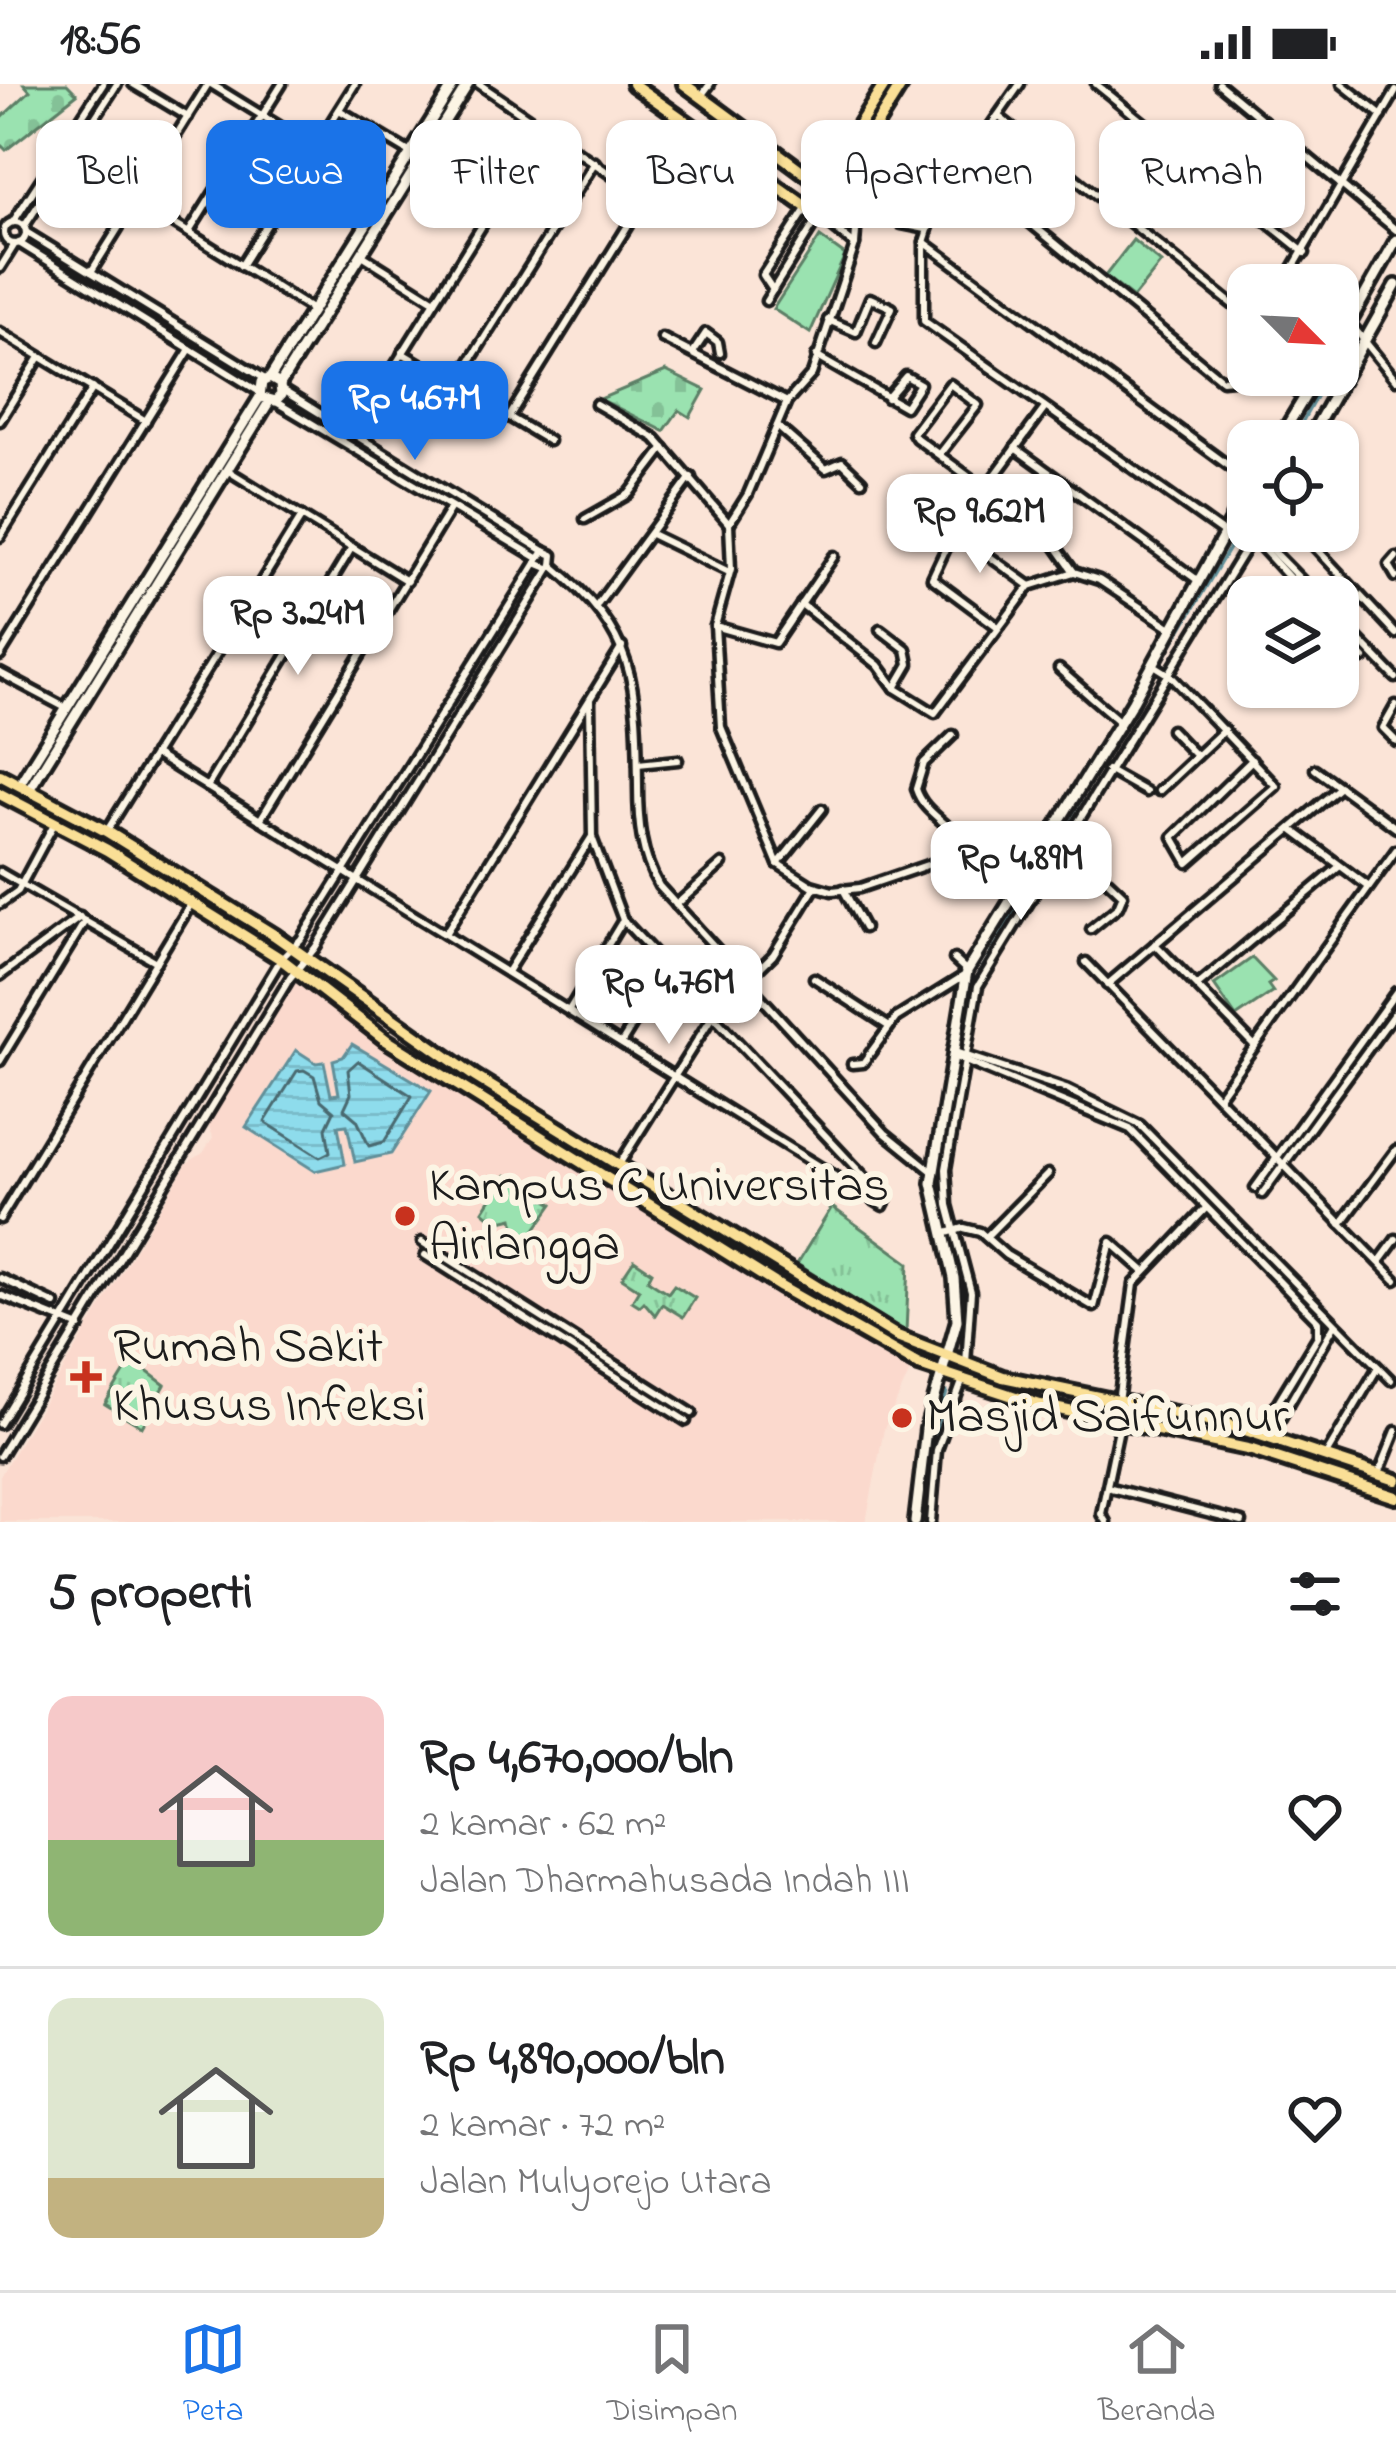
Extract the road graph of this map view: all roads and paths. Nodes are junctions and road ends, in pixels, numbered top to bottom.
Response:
1 (103, 84) edge
2 (117, 84) edge
3 (133, 84) edge
4 (209, 84) edge
5 (281, 84) edge
6 (355, 84) edge
7 (454, 84) edge
8 (468, 84) edge
9 (479, 84) edge
10 (684, 84) edge
11 (710, 84) edge
12 (885, 84) edge
13 (902, 84) edge
14 (1020, 84) edge
15 (1096, 84) edge
16 (1219, 84) edge
17 (1342, 84) edge
18 (639, 86) edge
19 (1396, 91) edge
20 (701, 96) junction
21 (339, 110) junction
22 (262, 115) junction
23 (998, 116) junction
24 (1382, 116) junction
25 (188, 117) junction
26 (270, 120) edge
27 (333, 120) edge
28 (435, 120) edge
29 (442, 120) edge
30 (535, 120) edge
31 (684, 120) edge
32 (862, 120) edge
33 (880, 120) edge
34 (995, 120) edge
35 (182, 127) edge
36 (410, 152) edge
37 (582, 153) edge
38 (595, 162) junction
39 (410, 165) edge
40 (410, 167) edge
41 (606, 170) edge
42 (801, 170) edge
43 (1343, 186) junction
44 (0, 215) edge
45 (801, 216) edge
46 (12, 222) junction
47 (118, 228) edge
48 (182, 228) edge
49 (265, 228) edge
50 (480, 228) edge
51 (626, 228) edge
52 (812, 228) edge
53 (834, 228) edge
54 (857, 228) edge
55 (921, 228) edge
56 (1036, 228) edge
57 (926, 229) joint
58 (25, 230) junction
59 (1396, 230) edge
60 (189, 232) junction
61 (2, 237) edge
62 (1396, 240) edge
63 (924, 242) junction
64 (17, 243) junction
65 (856, 245) junction
66 (1305, 253) junction
67 (361, 255) junction
68 (1297, 264) edge
69 (241, 266) junction
70 (0, 268) edge
71 (91, 272) junction
72 (1396, 285) edge
73 (773, 290) junction
74 (1227, 300) edge
75 (435, 301) junction
76 (766, 301) dead end
77 (1359, 309) edge
78 (313, 310) junction
79 (828, 320) junction
80 (0, 332) edge
81 (1359, 333) edge
82 (662, 338) dead end
83 (1365, 339) junction
84 (876, 343) dead end
85 (190, 349) junction
86 (694, 351) junction
87 (402, 353) junction
88 (720, 353) dead end
89 (40, 356) junction
90 (816, 356) junction
91 (1227, 380) edge
92 (1396, 380) edge
93 (274, 383) junction
94 (455, 385) junction
95 (93, 388) junction
96 (1301, 396) edge
97 (265, 398) junction
98 (886, 398) junction
99 (1304, 398) joint
100 (787, 402) junction
101 (596, 404) dead end
102 (1045, 408) junction
103 (508, 417) junction
104 (1291, 420) edge
105 (1320, 420) edge
106 (146, 421) junction
107 (0, 422) edge
108 (777, 426) junction
109 (353, 433) junction
110 (549, 441) dead end
111 (664, 448) junction
112 (1015, 448) junction
113 (939, 455) junction
114 (1227, 465) edge
115 (227, 470) junction
116 (692, 477) junction
117 (862, 481) dead end
118 (984, 490) junction
119 (450, 509) junction
120 (302, 516) junction
121 (585, 519) dead end
122 (728, 524) junction
123 (954, 531) junction
124 (1227, 531) edge
125 (1222, 532) junction
126 (652, 534) junction
127 (0, 537) edge
128 (352, 547) junction
129 (544, 551) junction
130 (1235, 552) edge
131 (1269, 552) edge
132 (1272, 552) edge
133 (1320, 552) edge
134 (834, 556) dead end
135 (1396, 557) edge
136 (536, 560) junction
137 (550, 567) junction
138 (1074, 572) junction
139 (730, 573) junction
140 (1289, 576) edge
141 (1297, 576) edge
142 (1396, 577) edge
143 (1196, 579) junction
144 (407, 581) junction
145 (1030, 586) junction
146 (139, 601) junction
147 (598, 604) junction
148 (801, 604) junction
149 (715, 626) junction
150 (998, 626) junction
151 (1168, 626) junction
152 (880, 629) dead end
153 (1396, 634) edge
154 (1359, 640) edge
155 (622, 647) junction
156 (1359, 653) edge
157 (0, 656) edge
158 (1364, 658) dead end
159 (1155, 666) junction
160 (1059, 669) dead end
161 (0, 673) edge
162 (1169, 674) junction
163 (1396, 678) edge
164 (895, 688) junction
165 (590, 701) junction
166 (1396, 707) edge
167 (66, 708) junction
168 (1120, 722) junction
169 (1171, 730) dead end
170 (1224, 730) junction
171 (953, 735) dead end
172 (1396, 740) edge
173 (154, 754) junction
174 (1196, 756) junction
175 (678, 760) dead end
176 (1252, 760) junction
177 (638, 764) junction
178 (1104, 764) junction
179 (1315, 769) dead end
180 (0, 775) edge
181 (24, 787) junction
182 (208, 787) junction
183 (1340, 787) junction
184 (1159, 791) dead end
185 (1146, 792) dead end
186 (0, 794) edge
187 (823, 809) dead end
188 (260, 820) junction
189 (54, 823) junction
190 (1291, 829) junction
191 (1396, 829) edge
192 (1059, 833) junction
193 (111, 834) junction
194 (592, 837) junction
195 (106, 850) junction
196 (1396, 850) edge
197 (965, 852) junction
198 (722, 863) dead end
199 (778, 863) junction
200 (1340, 866) junction
201 (343, 870) junction
202 (0, 872) edge
203 (1032, 875) junction
204 (358, 879) junction
205 (22, 884) junction
206 (1370, 886) junction
207 (814, 887) junction
208 (843, 890) junction
209 (191, 903) junction
210 (0, 904) edge
211 (676, 905) junction
212 (83, 918) junction
213 (623, 920) junction
214 (864, 928) dead end
215 (1091, 929) dead end
216 (1000, 930) junction
217 (445, 934) junction
218 (1156, 944) junction
219 (293, 947) junction
220 (306, 957) junction
221 (281, 959) junction
222 (953, 959) dead end
223 (156, 962) junction
224 (1086, 962) dead end
225 (669, 965) junction
226 (296, 969) junction
227 (507, 972) junction
228 (966, 973) junction
229 (0, 976) edge
230 (746, 978) junction
231 (814, 978) dead end
232 (1108, 985) junction
233 (1197, 986) junction
234 (1396, 992) edge
235 (569, 1010) junction
236 (1396, 1011) edge
237 (715, 1012) junction
238 (888, 1026) junction
239 (622, 1042) junction
240 (1255, 1046) junction
241 (958, 1055) junction
242 (0, 1060) edge
243 (852, 1064) dead end
244 (674, 1075) junction
245 (1066, 1089) junction
246 (1218, 1097) junction
247 (1062, 1099) junction
248 (1396, 1150) edge
249 (1277, 1159) junction
250 (618, 1166) junction
251 (1285, 1166) junction
252 (932, 1171) junction
253 (1048, 1174) dead end
254 (1206, 1208) junction
255 (3, 1209) edge
256 (0, 1220) edge
257 (1342, 1224) junction
258 (949, 1231) junction
259 (986, 1237) junction
260 (1396, 1239) edge
261 (422, 1242) dead end
262 (425, 1255) dead end
263 (1379, 1262) junction
264 (960, 1271) junction
265 (1144, 1271) junction
266 (0, 1277) edge
267 (1396, 1280) edge
268 (0, 1295) edge
269 (55, 1304) dead end
270 (64, 1318) junction
271 (1335, 1324) junction
272 (80, 1327) junction
273 (955, 1334) junction
274 (924, 1349) junction
275 (1311, 1356) junction
276 (957, 1360) junction
277 (1378, 1367) junction
278 (953, 1379) junction
279 (1391, 1380) dead end
280 (1087, 1396) junction
281 (1113, 1400) junction
282 (941, 1409) junction
283 (1084, 1413) junction
284 (1105, 1416) junction
285 (1121, 1420) junction
286 (0, 1424) edge
287 (1268, 1429) junction
288 (1396, 1431) edge
289 (1329, 1449) junction
290 (0, 1456) edge
291 (1378, 1473) junction
292 (1396, 1480) edge
293 (1107, 1487) junction
294 (923, 1496) junction
295 (1396, 1497) edge
296 (915, 1522) edge
297 (931, 1522) edge
298 (1106, 1522) edge
299 (1242, 1522) edge

1 - 46 street
2 - 58 street
3 - 25 street
4 - 22 street
4 - 25 street
5 - 22 street
6 - 21 street
7 - 28 main road
8 - 29 main road
9 - 30 street
10 - 20 main road
11 - 20 street
12 - 32 main road
13 - 33 main road
14 - 23 street
15 - 66 street
16 - 43 street
17 - 24 street
18 - 31 main road
19 - 24 street
20 - 42 main road
21 - 27 street
21 - 36 street
22 - 26 street
22 - 60 street
23 - 34 street
23 - 74 street
24 - 43 street
25 - 35 street
37 - 38 street
38 - 41 street
38 - 94 street
39 - 78 main road
40 - 67 main road
43 - 59 street
43 - 66 street
44 - 46 street
45 - 73 street
46 - 58 street
46 - 61 street
47 - 71 street
48 - 60 street
49 - 69 street
50 - 75 street
51 - 103 street
52 - 73 street
53 - 65 street
54 - 65 street
55 - 57 street
56 - 91 street
57 - 63 street
58 - 64 street
58 - 71 street
60 - 69 street
61 - 64 street
62 - 77 main road
63 - 102 street
63 - 114 street
64 - 70 street
64 - 85 street
65 - 79 street
66 - 68 street
67 - 75 street
67 - 93 main road
69 - 78 street
71 - 93 street
72 - 83 main road
73 - 76 street
75 - 87 street
78 - 93 main road
79 - 84 street
79 - 90 street
80 - 89 street
81 - 83 street
82 - 86 street
83 - 92 street
83 - 105 main road
85 - 97 street
85 - 106 street
86 - 88 street
86 - 100 street
87 - 94 street
87 - 109 street
89 - 95 street
89 - 107 street
90 - 98 street
90 - 100 street
93 - 97 main road
93 - 97 main road
93 - 109 street
94 - 103 street
95 - 106 street
95 - 127 street
96 - 99 street
97 - 115 main road
97 - 119 street
97 - 146 main road
98 - 98 street
99 - 104 main road
100 - 108 street
101 - 111 street
102 - 112 street
102 - 125 street
103 - 110 street
106 - 157 street
108 - 117 street
108 - 122 street
109 - 129 street
111 - 116 street
111 - 121 street
112 - 118 street
112 - 143 street
113 - 113 street
113 - 118 street
115 - 120 street
115 - 146 main road
116 - 122 street
116 - 126 street
118 - 123 street
118 - 138 street
119 - 136 street
119 - 144 street
120 - 128 street
120 - 173 street
122 - 139 street
123 - 145 street
123 - 150 street
124 - 125 main road
125 - 143 main road
126 - 139 street
126 - 147 street
128 - 144 street
128 - 182 street
129 - 136 street
129 - 137 street
130 - 162 street
131 - 140 street
132 - 141 street
133 - 153 street
134 - 148 street
135 - 142 street
136 - 137 street
136 - 201 street
137 - 147 street
137 - 204 street
138 - 145 street
138 - 151 street
139 - 149 street
143 - 151 main road
144 - 188 street
145 - 150 street
146 - 167 main road
146 - 181 main road
147 - 155 street
148 - 149 street
148 - 164 street
149 - 199 street
150 - 164 street
151 - 159 main road
152 - 164 street
154 - 163 street
155 - 165 street
155 - 177 street
156 - 158 street
159 - 162 street
159 - 168 main road
160 - 168 street
161 - 167 street
162 - 170 street
162 - 178 street
165 - 194 street
165 - 217 street
166 - 172 street
167 - 181 main road
168 - 178 main road
169 - 174 street
170 - 174 street
170 - 176 street
171 - 197 street
173 - 182 street
173 - 193 street
174 - 184 street
175 - 177 street
176 - 176 street
177 - 211 street
178 - 185 street
178 - 192 main road
179 - 183 street
180 - 181 main road
181 - 193 main road
182 - 188 street
183 - 190 street
183 - 191 street
186 - 189 main road
187 - 199 street
188 - 201 street
189 - 195 main road
189 - 205 street
190 - 200 street
190 - 218 street
192 - 203 main road
192 - 215 street
193 - 195 main road
193 - 219 main road
194 - 213 street
194 - 227 street
195 - 209 main road
196 - 206 street
197 - 203 street
197 - 208 street
198 - 211 street
199 - 207 street
200 - 206 street
200 - 233 street
201 - 204 street
201 - 219 street
202 - 205 street
203 - 216 main road
204 - 217 street
204 - 220 street
205 - 210 street
205 - 212 street
206 - 240 street
207 - 208 street
207 - 230 street
208 - 214 street
209 - 221 main road
209 - 223 street
211 - 230 street
212 - 223 street
212 - 229 street
212 - 242 street
213 - 225 street
213 - 235 street
216 - 228 main road
216 - 241 street
217 - 227 street
218 - 232 street
218 - 233 street
219 - 220 main road
219 - 221 street
220 - 226 street
220 - 250 main road
221 - 226 main road
221 - 270 street
222 - 228 street
223 - 255 street
224 - 232 street
225 - 237 street
225 - 239 street
226 - 272 street
226 - 278 main road
227 - 235 street
228 - 238 street
228 - 241 main road
230 - 237 street
230 - 252 street
231 - 238 street
232 - 246 street
233 - 240 street
234 - 249 street
235 - 239 street
236 - 251 street
237 - 244 street
237 - 244 street
238 - 243 street
239 - 244 street
240 - 246 street
241 - 245 street
241 - 247 street
241 - 252 main road
241 - 258 street
244 - 250 street
245 - 247 street
245 - 271 street
246 - 249 street
247 - 254 street
248 - 257 street
249 - 251 street
249 - 251 street
250 - 274 main road
251 - 257 street
252 - 258 main road
253 - 259 street
254 - 265 street
254 - 275 street
255 - 256 street
257 - 263 street
258 - 259 street
258 - 264 main road
259 - 265 street
260 - 263 street
261 - 262 street
263 - 267 street
264 - 273 main road
264 - 276 street
265 - 281 street
266 - 269 street
268 - 270 street
270 - 272 street
270 - 286 street
271 - 275 street
271 - 277 street
272 - 290 street
273 - 274 main road
273 - 276 main road
274 - 276 main road
275 - 287 street
276 - 278 main road
276 - 280 main road
277 - 279 street
277 - 289 street
278 - 282 main road
278 - 282 street
278 - 283 main road
280 - 281 main road
280 - 283 main road
281 - 284 main road
281 - 287 main road
282 - 294 main road
283 - 284 main road
284 - 285 main road
285 - 293 street
285 - 295 main road
287 - 289 main road
288 - 291 street
289 - 291 main road
291 - 292 main road
293 - 298 street
293 - 299 street
294 - 296 main road
294 - 297 street

